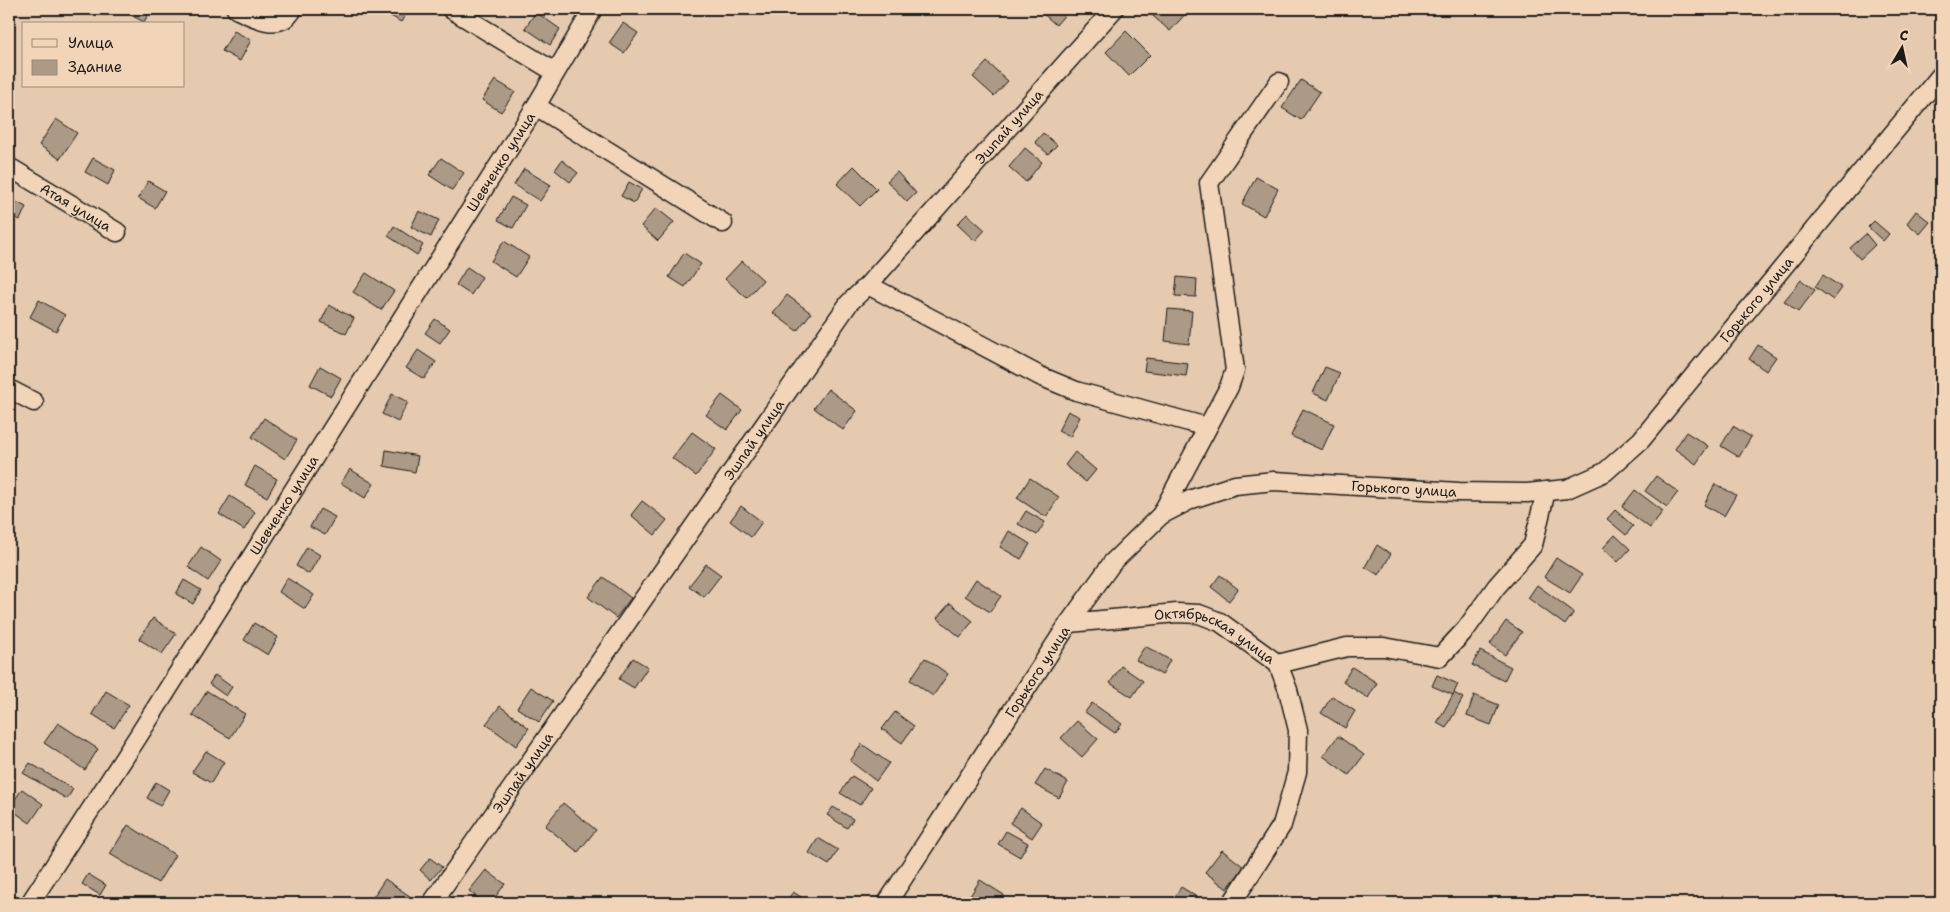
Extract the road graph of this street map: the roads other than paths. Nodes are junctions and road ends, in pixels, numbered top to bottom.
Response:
1 (236, 9) edge
2 (294, 9) edge
3 (451, 9) edge
4 (593, 9) edge
5 (1114, 9) edge
6 (555, 72) junction
7 (1941, 75) edge
8 (1279, 82) dead end
9 (536, 106) junction
10 (9, 167) edge
11 (723, 223) dead end
12 (117, 232) dead end
13 (868, 285) junction
14 (9, 389) edge
15 (34, 402) dead end
16 (1207, 427) junction
17 (1546, 491) junction
18 (1161, 516) junction
19 (1069, 624) junction
20 (1278, 664) junction
21 (30, 903) edge
22 (432, 903) edge
23 (887, 903) edge
24 (1232, 903) edge

1 - 2 street
3 - 6 street
4 - 6 street, Шевченко улица
5 - 13 street, Эшпай улица
6 - 9 street, Шевченко улица
7 - 17 street, Горького улица
8 - 16 street
9 - 11 street, Шевченко улица
9 - 21 street, Шевченко улица
10 - 12 street, Атая улица
13 - 16 street
13 - 22 street, Эшпай улица
14 - 15 street
16 - 18 street
17 - 18 street, Горького улица
17 - 20 street
18 - 19 street, Горького улица
19 - 20 street, Октябрьская улица
19 - 23 street, Горького улица
20 - 24 street, Октябрьская улица

